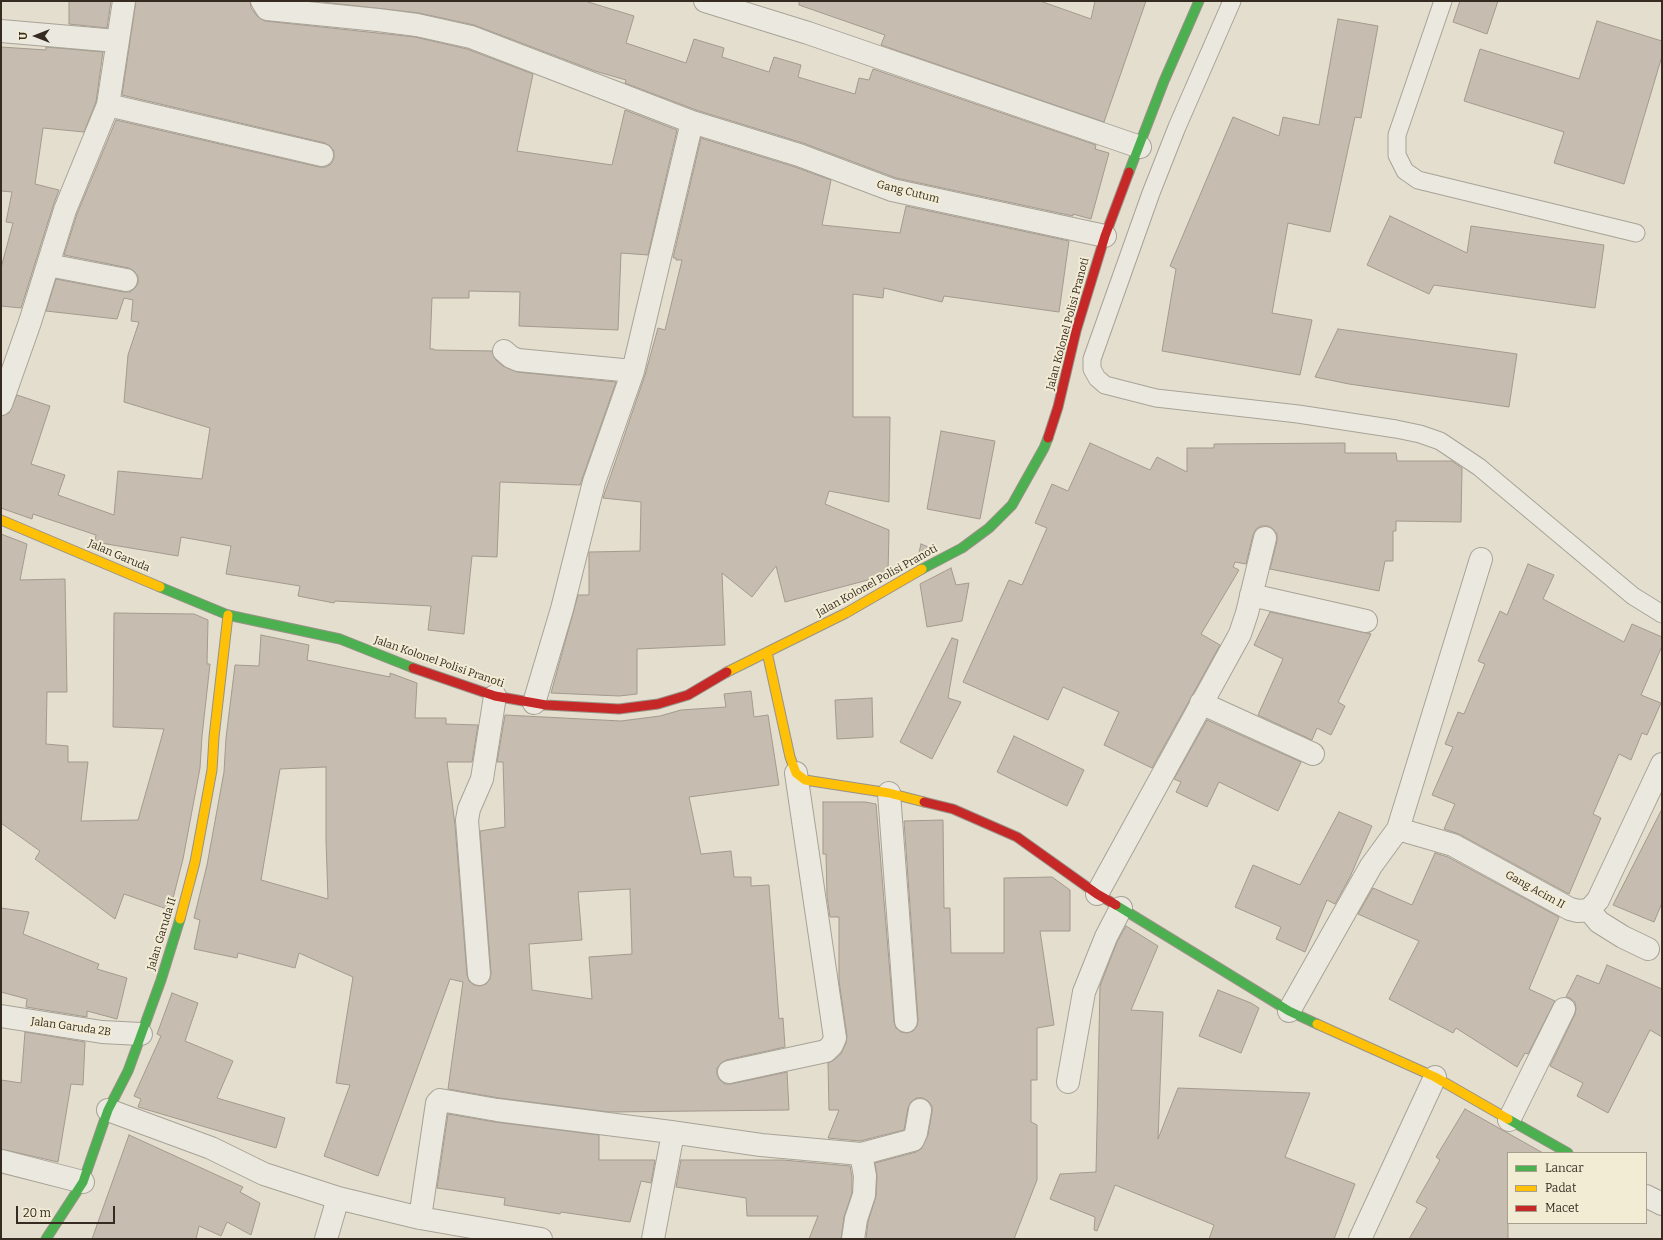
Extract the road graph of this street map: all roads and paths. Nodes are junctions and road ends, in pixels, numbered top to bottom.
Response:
1 (124, 1) edge
2 (262, 1) edge
3 (705, 1) edge
4 (1199, 1) edge
5 (1232, 1) edge
6 (1443, 1) edge
7 (1, 31) edge
8 (117, 41) junction
9 (108, 105) junction
10 (692, 122) junction
11 (1140, 147) junction
12 (322, 156) dead end
13 (1636, 232) dead end
14 (1105, 236) junction
15 (48, 265) junction
16 (126, 280) dead end
17 (504, 350) dead end
18 (633, 371) junction
19 (1, 404) edge
20 (1, 520) edge
21 (1265, 538) dead end
22 (1481, 559) dead end
23 (1251, 595) junction
24 (1662, 614) edge
25 (228, 615) junction
26 (1366, 621) dead end
27 (767, 652) junction
28 (495, 696) junction
29 (534, 703) junction
30 (1202, 703) junction
31 (1313, 754) dead end
32 (1662, 764) edge
33 (796, 773) junction
34 (889, 793) junction
35 (1398, 828) junction
36 (1097, 894) junction
37 (1121, 908) junction
38 (1589, 910) junction
39 (1648, 949) dead end
40 (479, 974) dead end
41 (1564, 1009) dead end
42 (1289, 1011) junction
43 (1, 1016) edge
44 (906, 1021) dead end
45 (141, 1034) junction
46 (729, 1072) dead end
47 (1435, 1076) junction
48 (1068, 1082) dead end
49 (108, 1110) junction
50 (920, 1110) dead end
51 (1509, 1120) junction
52 (674, 1133) junction
53 (1566, 1152) edge
54 (861, 1154) junction
55 (1, 1161) edge
56 (83, 1182) junction
57 (1647, 1196) edge
58 (338, 1198) junction
59 (1662, 1204) edge
60 (420, 1218) junction
61 (46, 1239) edge
62 (326, 1239) edge
63 (542, 1239) edge
64 (653, 1239) edge
65 (852, 1239) edge
66 (1360, 1239) edge

1 - 8 street
2 - 10 street, Gang Cutum
3 - 11 street
4 - 11 street, Jalan Kolonel Polisi Pranoti
5 - 24 lane
6 - 13 lane
7 - 8 street
8 - 9 street
9 - 12 street
9 - 15 street
10 - 14 street, Gang Cutum
10 - 18 street
11 - 14 street, Jalan Kolonel Polisi Pranoti
14 - 27 street, Jalan Kolonel Polisi Pranoti
15 - 16 street
15 - 19 street
17 - 18 street
18 - 29 street
20 - 25 street, Jalan Garuda
21 - 23 street
22 - 35 street
23 - 26 street
23 - 30 street
25 - 28 street, Jalan Kolonel Polisi Pranoti
25 - 45 street, Jalan Garuda II
27 - 29 street, Jalan Kolonel Polisi Pranoti
27 - 33 street
28 - 29 street, Jalan Kolonel Polisi Pranoti
28 - 40 street
30 - 31 street
30 - 36 street
32 - 38 street
33 - 34 street
33 - 46 street
34 - 36 street
34 - 44 street
35 - 38 street, Gang Acim II
35 - 42 street
36 - 37 street
37 - 42 street
37 - 48 street
38 - 39 street
41 - 51 street
42 - 47 street
43 - 45 street, Jalan Garuda 2B
45 - 49 street, Jalan Garuda II
47 - 51 street
47 - 66 street
49 - 56 street, Jalan Garuda II
49 - 58 street
50 - 54 street
51 - 53 street
52 - 54 street
52 - 60 street
52 - 64 street
54 - 65 street
55 - 56 street
56 - 61 street, Jalan Garuda II
57 - 59 street
58 - 60 street
58 - 62 street
60 - 63 street

